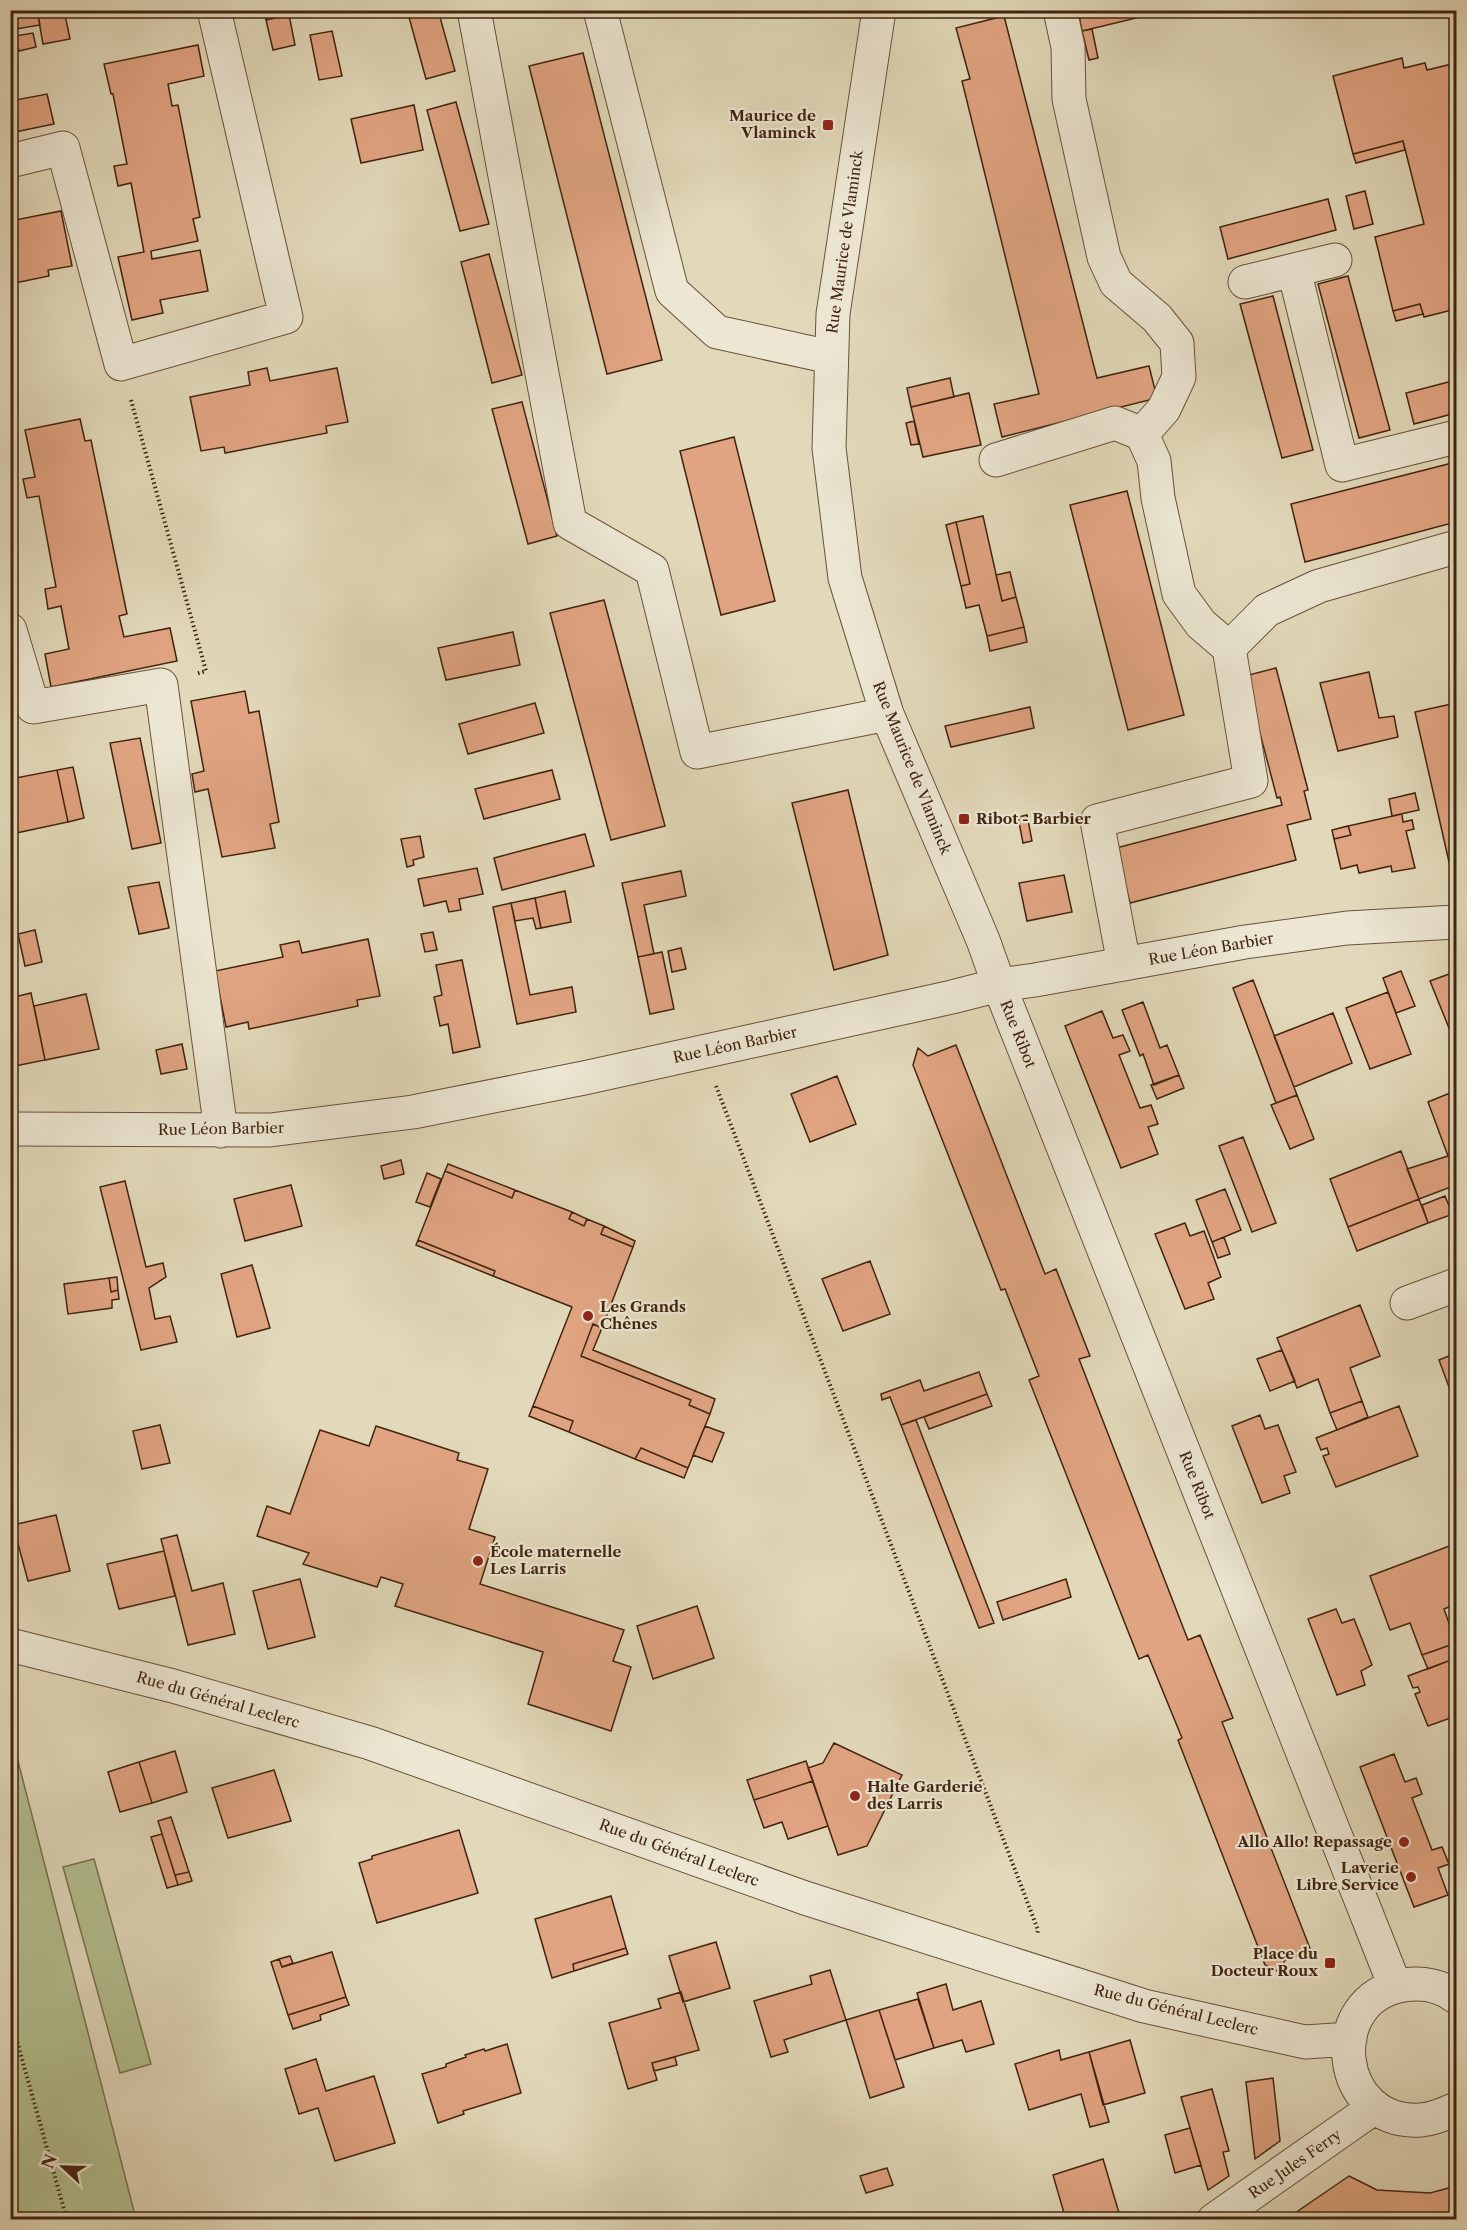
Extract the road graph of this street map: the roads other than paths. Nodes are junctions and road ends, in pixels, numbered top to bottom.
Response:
1 (214, 10) edge
2 (474, 10) edge
3 (600, 10) edge
4 (879, 10) edge
5 (1060, 10) edge
6 (10, 161) edge
7 (1335, 260) dead end
8 (1294, 270) junction
9 (1245, 282) dead end
10 (830, 357) junction
11 (1142, 434) junction
12 (1456, 437) edge
13 (996, 460) dead end
14 (1456, 547) edge
15 (10, 630) edge
16 (1229, 648) junction
17 (887, 714) junction
18 (1456, 922) edge
19 (1124, 964) junction
20 (999, 985) junction
21 (10, 1129) edge
22 (221, 1131) junction
23 (1456, 1285) edge
24 (1407, 1304) dead end
25 (10, 1645) edge
26 (1395, 1986) junction
27 (1456, 1998) edge
28 (1350, 2038) junction
29 (1375, 2107) junction
30 (1456, 2109) edge
31 (1214, 2220) edge

1 - 6 street
2 - 17 street
3 - 10 street
4 - 10 street, Rue Maurice de Vlaminck
5 - 11 street
7 - 8 street
8 - 9 street
8 - 12 street
10 - 17 street, Rue Maurice de Vlaminck
11 - 13 street
11 - 16 street
14 - 16 street
15 - 22 street
16 - 19 street
17 - 20 street, Rue Maurice de Vlaminck
18 - 19 street, Rue Léon Barbier
19 - 20 street, Rue Léon Barbier
20 - 22 street, Rue Léon Barbier
20 - 26 street, Rue Ribot
21 - 22 street, Rue Léon Barbier
23 - 24 street
25 - 28 street, Rue du Général Leclerc
26 - 27 street
26 - 28 street
28 - 29 street
29 - 30 street
29 - 31 street, Rue Jules Ferry

